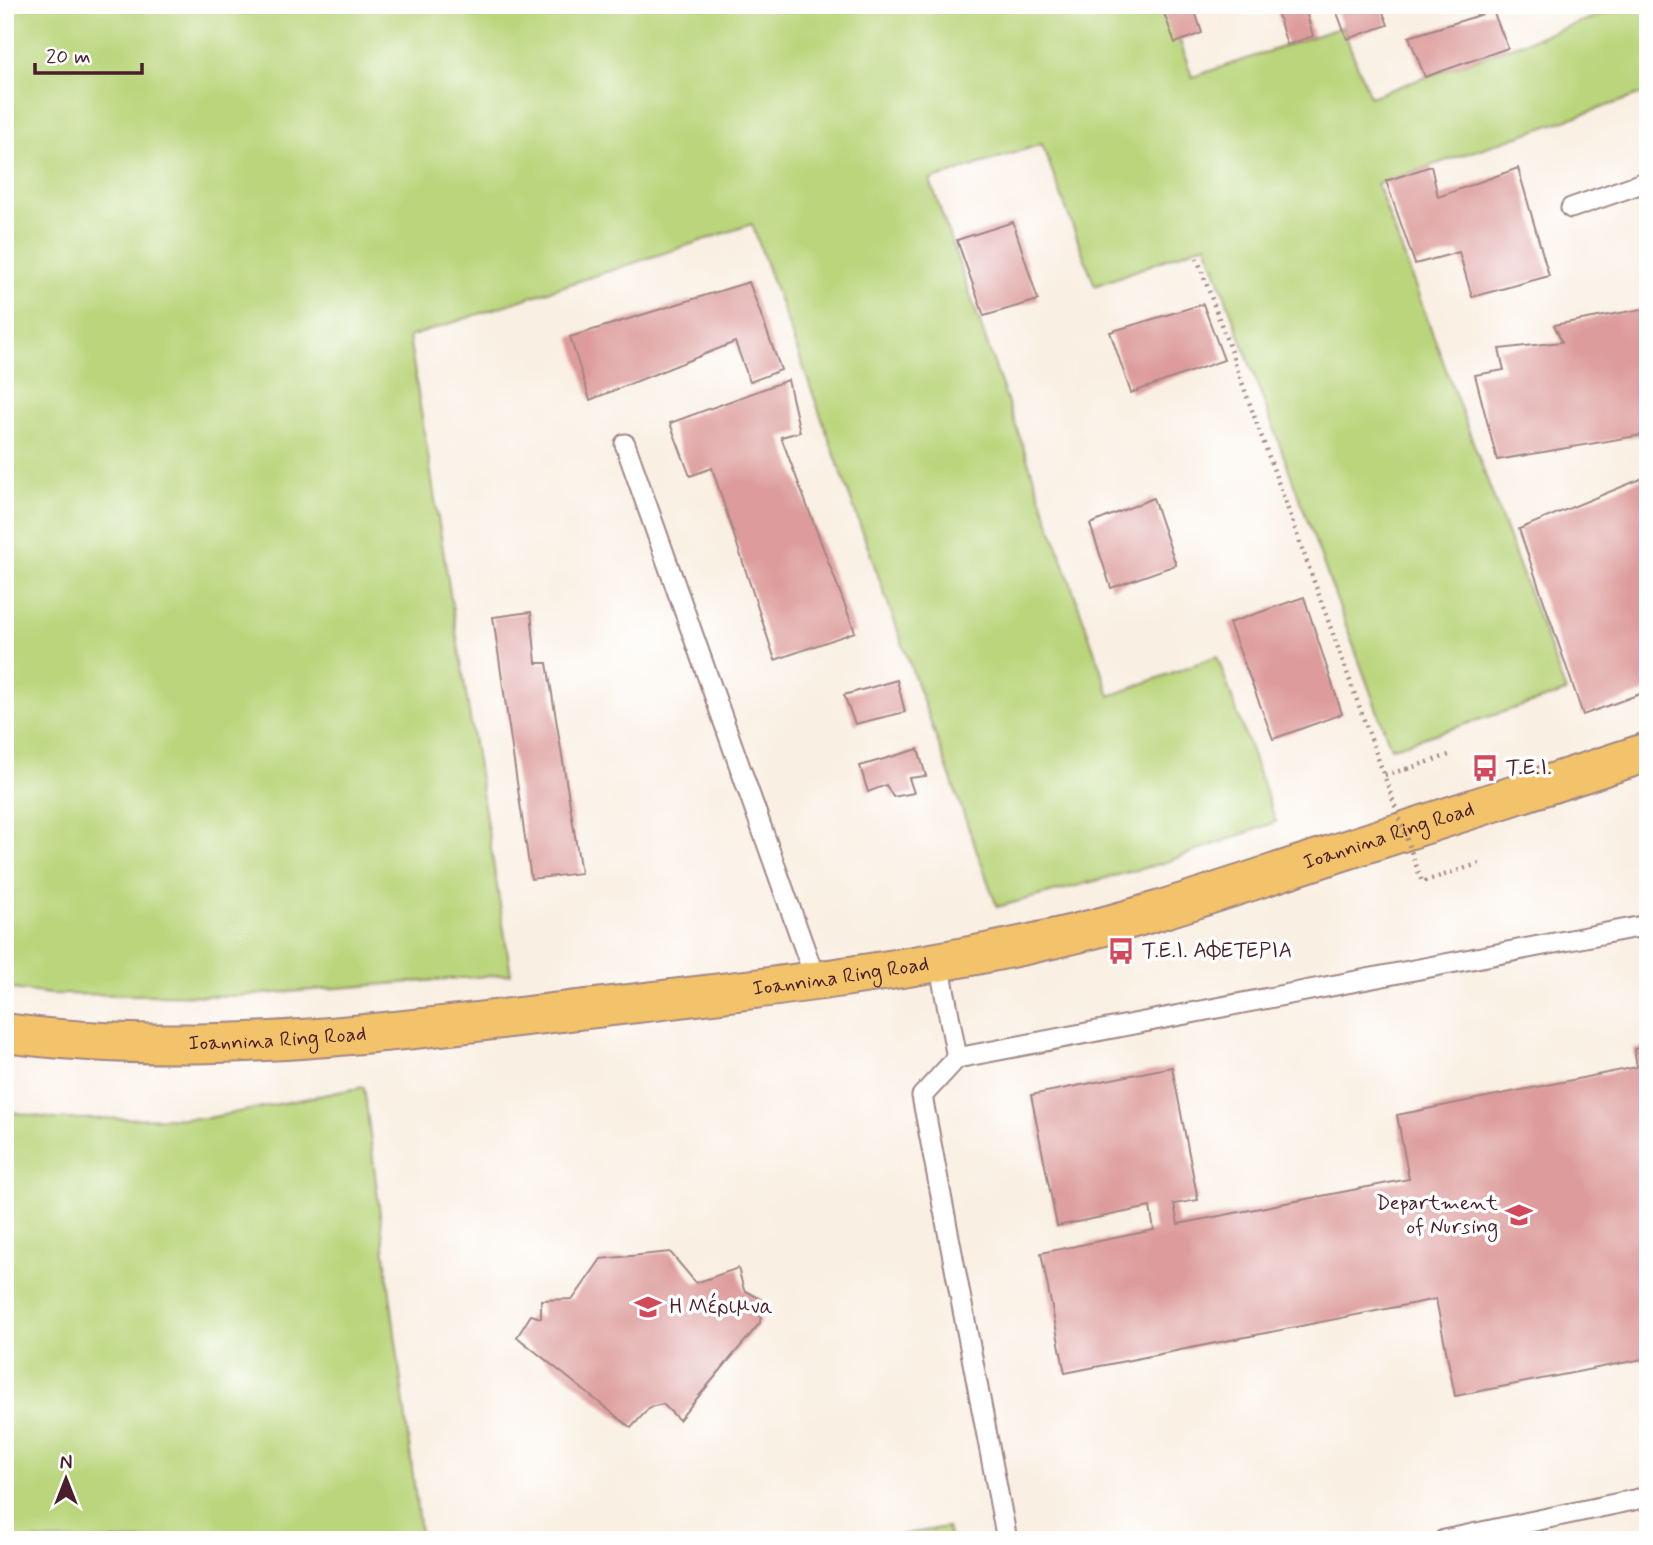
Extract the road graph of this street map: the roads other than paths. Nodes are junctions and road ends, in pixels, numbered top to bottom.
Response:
1 (1648, 181) edge
2 (1571, 208) dead end
3 (625, 444) dead end
4 (1648, 752) edge
5 (1648, 925) edge
6 (939, 962) junction
7 (816, 981) junction
8 (5, 1033) edge
9 (957, 1058) junction
10 (1648, 1497) edge
11 (1007, 1540) edge
12 (1444, 1540) edge

1 - 2 lane
3 - 7 lane
4 - 6 highway, Ioannina Ring Road
5 - 9 lane
6 - 7 highway, Ioannina Ring Road
6 - 9 lane
7 - 8 highway, Ioannina Ring Road
9 - 11 lane
10 - 12 lane

